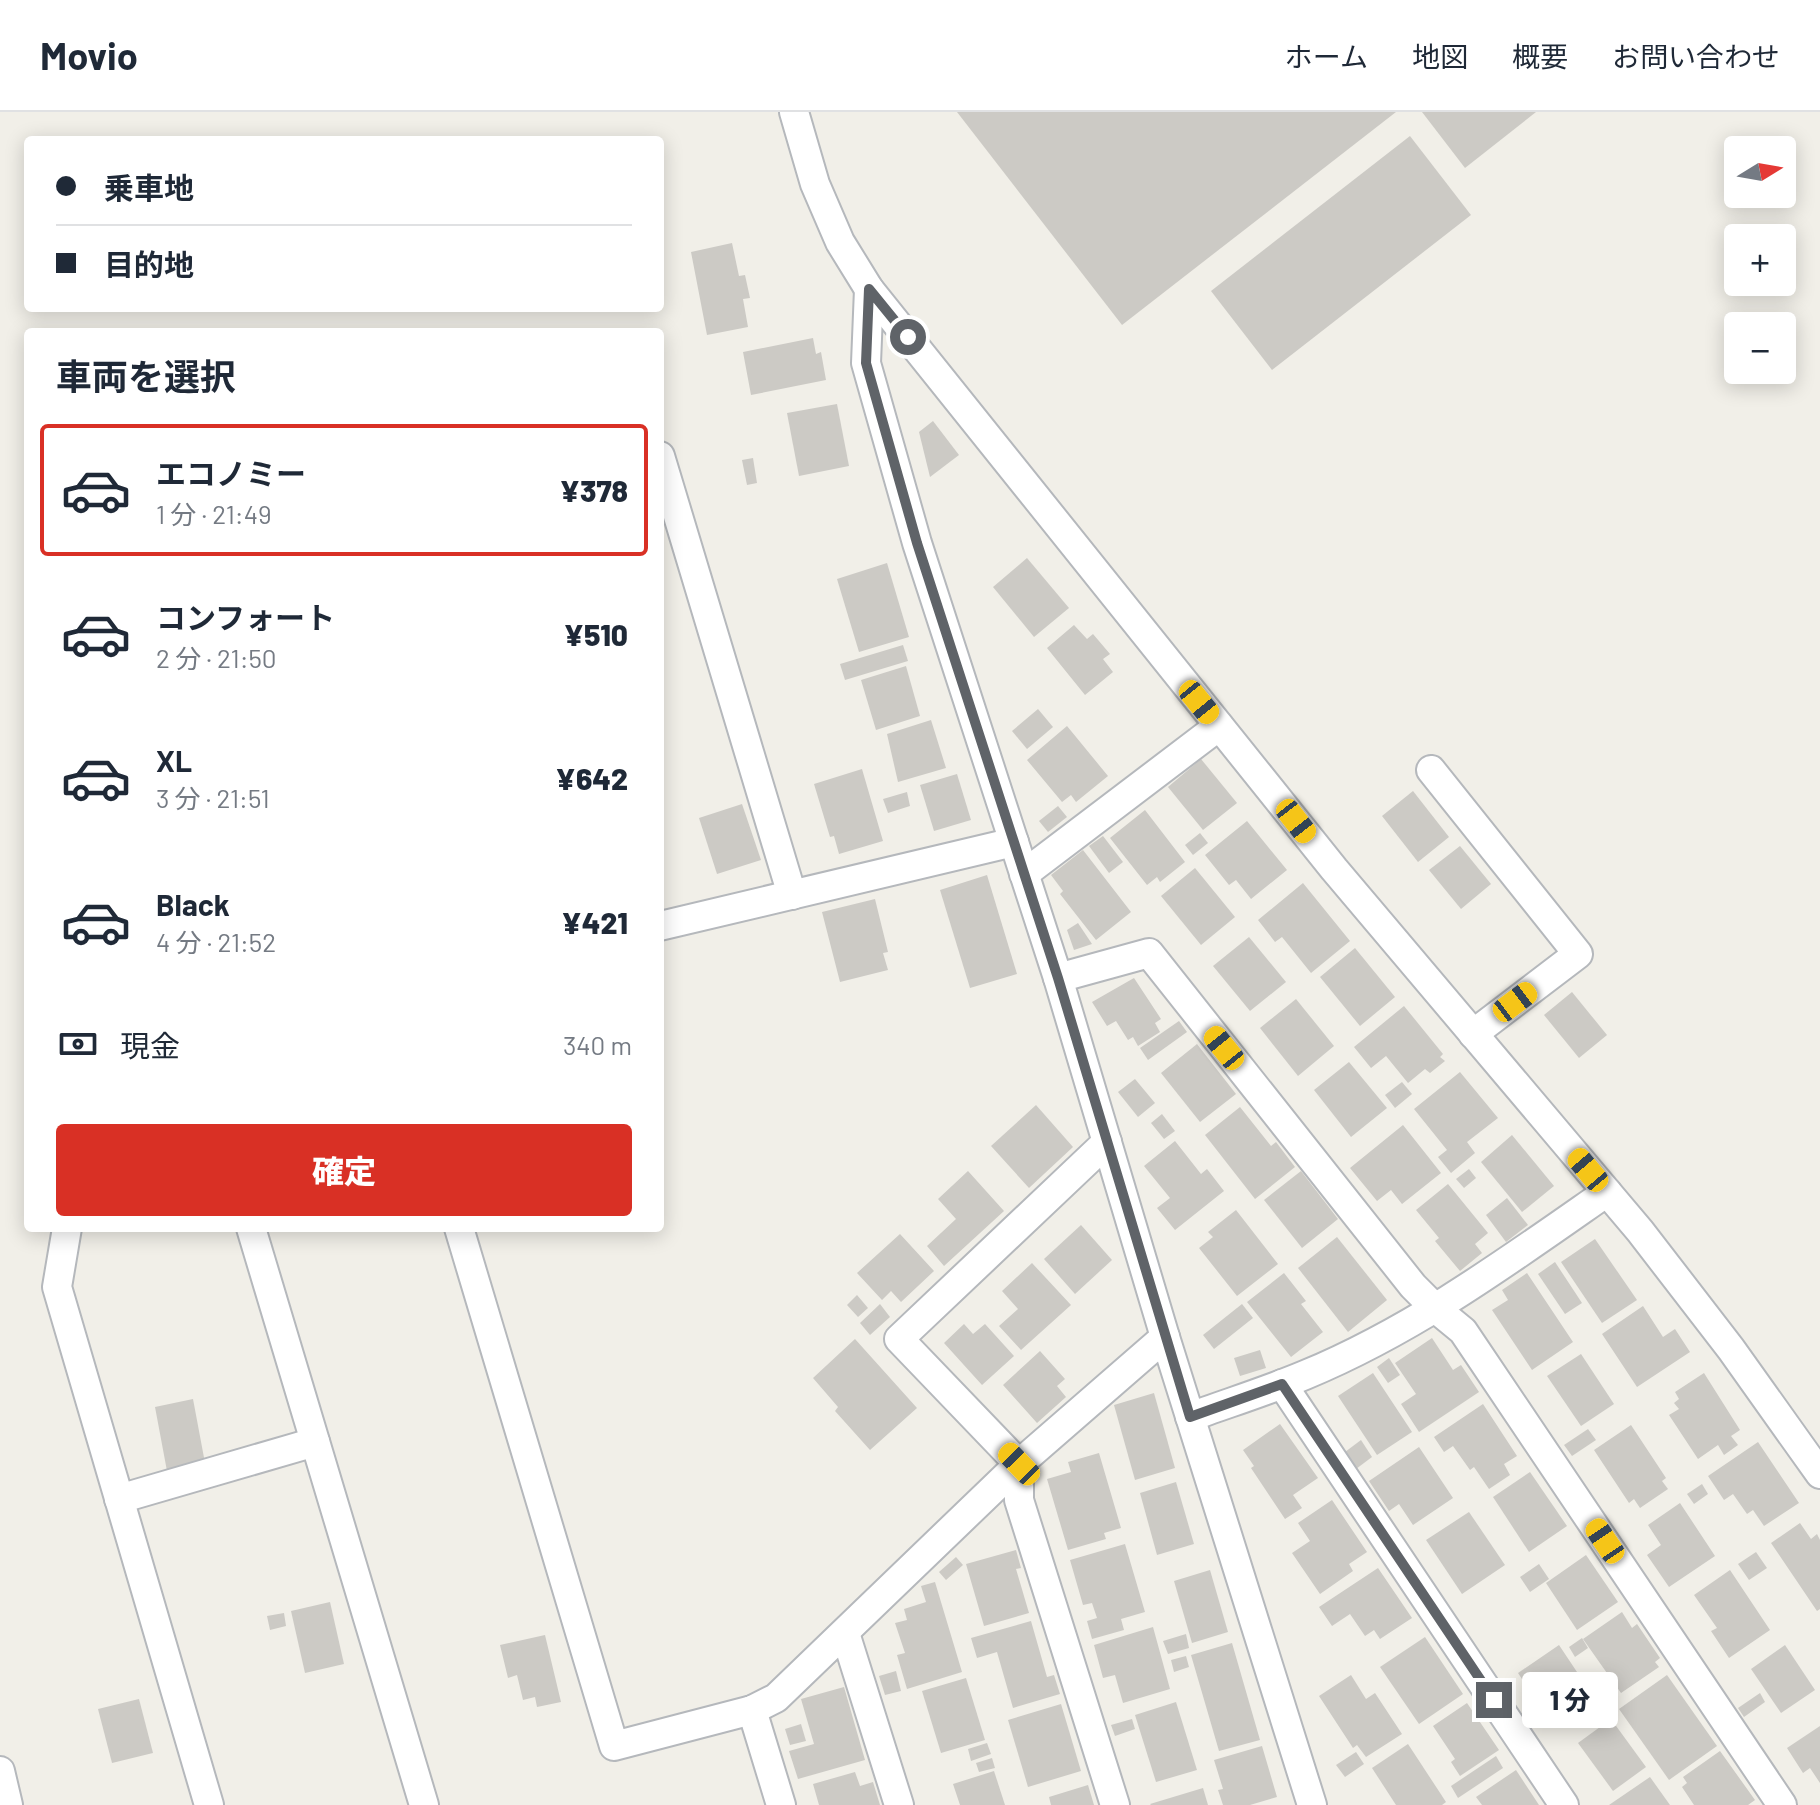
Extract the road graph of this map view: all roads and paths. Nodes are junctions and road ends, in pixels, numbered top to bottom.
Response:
1 (794, 112) edge
2 (869, 289) junction
3 (664, 469) edge
4 (1219, 726) junction
5 (1431, 770) dead end
6 (1014, 842) junction
7 (1024, 874) junction
8 (792, 895) junction
9 (664, 925) edge
10 (1058, 978) junction
11 (1473, 1034) junction
12 (1107, 1142) junction
13 (1607, 1192) junction
14 (66, 1232) edge
15 (252, 1232) edge
16 (460, 1232) edge
17 (1435, 1308) junction
18 (1165, 1337) junction
19 (1282, 1384) junction
20 (1190, 1417) junction
21 (315, 1442) junction
22 (1019, 1464) junction
23 (1820, 1474) edge
24 (119, 1499) junction
25 (845, 1633) junction
26 (752, 1710) junction
27 (0, 1771) edge
28 (8, 1805) edge
29 (209, 1805) edge
30 (424, 1805) edge
31 (781, 1805) edge
32 (899, 1805) edge
33 (1115, 1805) edge
34 (1312, 1805) edge
35 (1564, 1805) edge
36 (1782, 1805) edge

1 - 2 street
2 - 4 street
2 - 6 street
3 - 8 street
4 - 7 street
4 - 11 street
5 - 11 street
6 - 7 street
6 - 8 street
7 - 10 street
8 - 9 street
10 - 12 street
10 - 17 street
11 - 13 street
12 - 18 street
12 - 22 street
13 - 17 street
13 - 23 street
14 - 24 street
15 - 21 street
16 - 26 street
17 - 19 street
17 - 36 street
18 - 20 street
18 - 22 street
19 - 20 street
19 - 35 street
20 - 34 street
21 - 24 street
21 - 30 street
22 - 25 street
22 - 33 street
24 - 29 street
25 - 26 street
25 - 32 street
26 - 31 street
27 - 28 street

